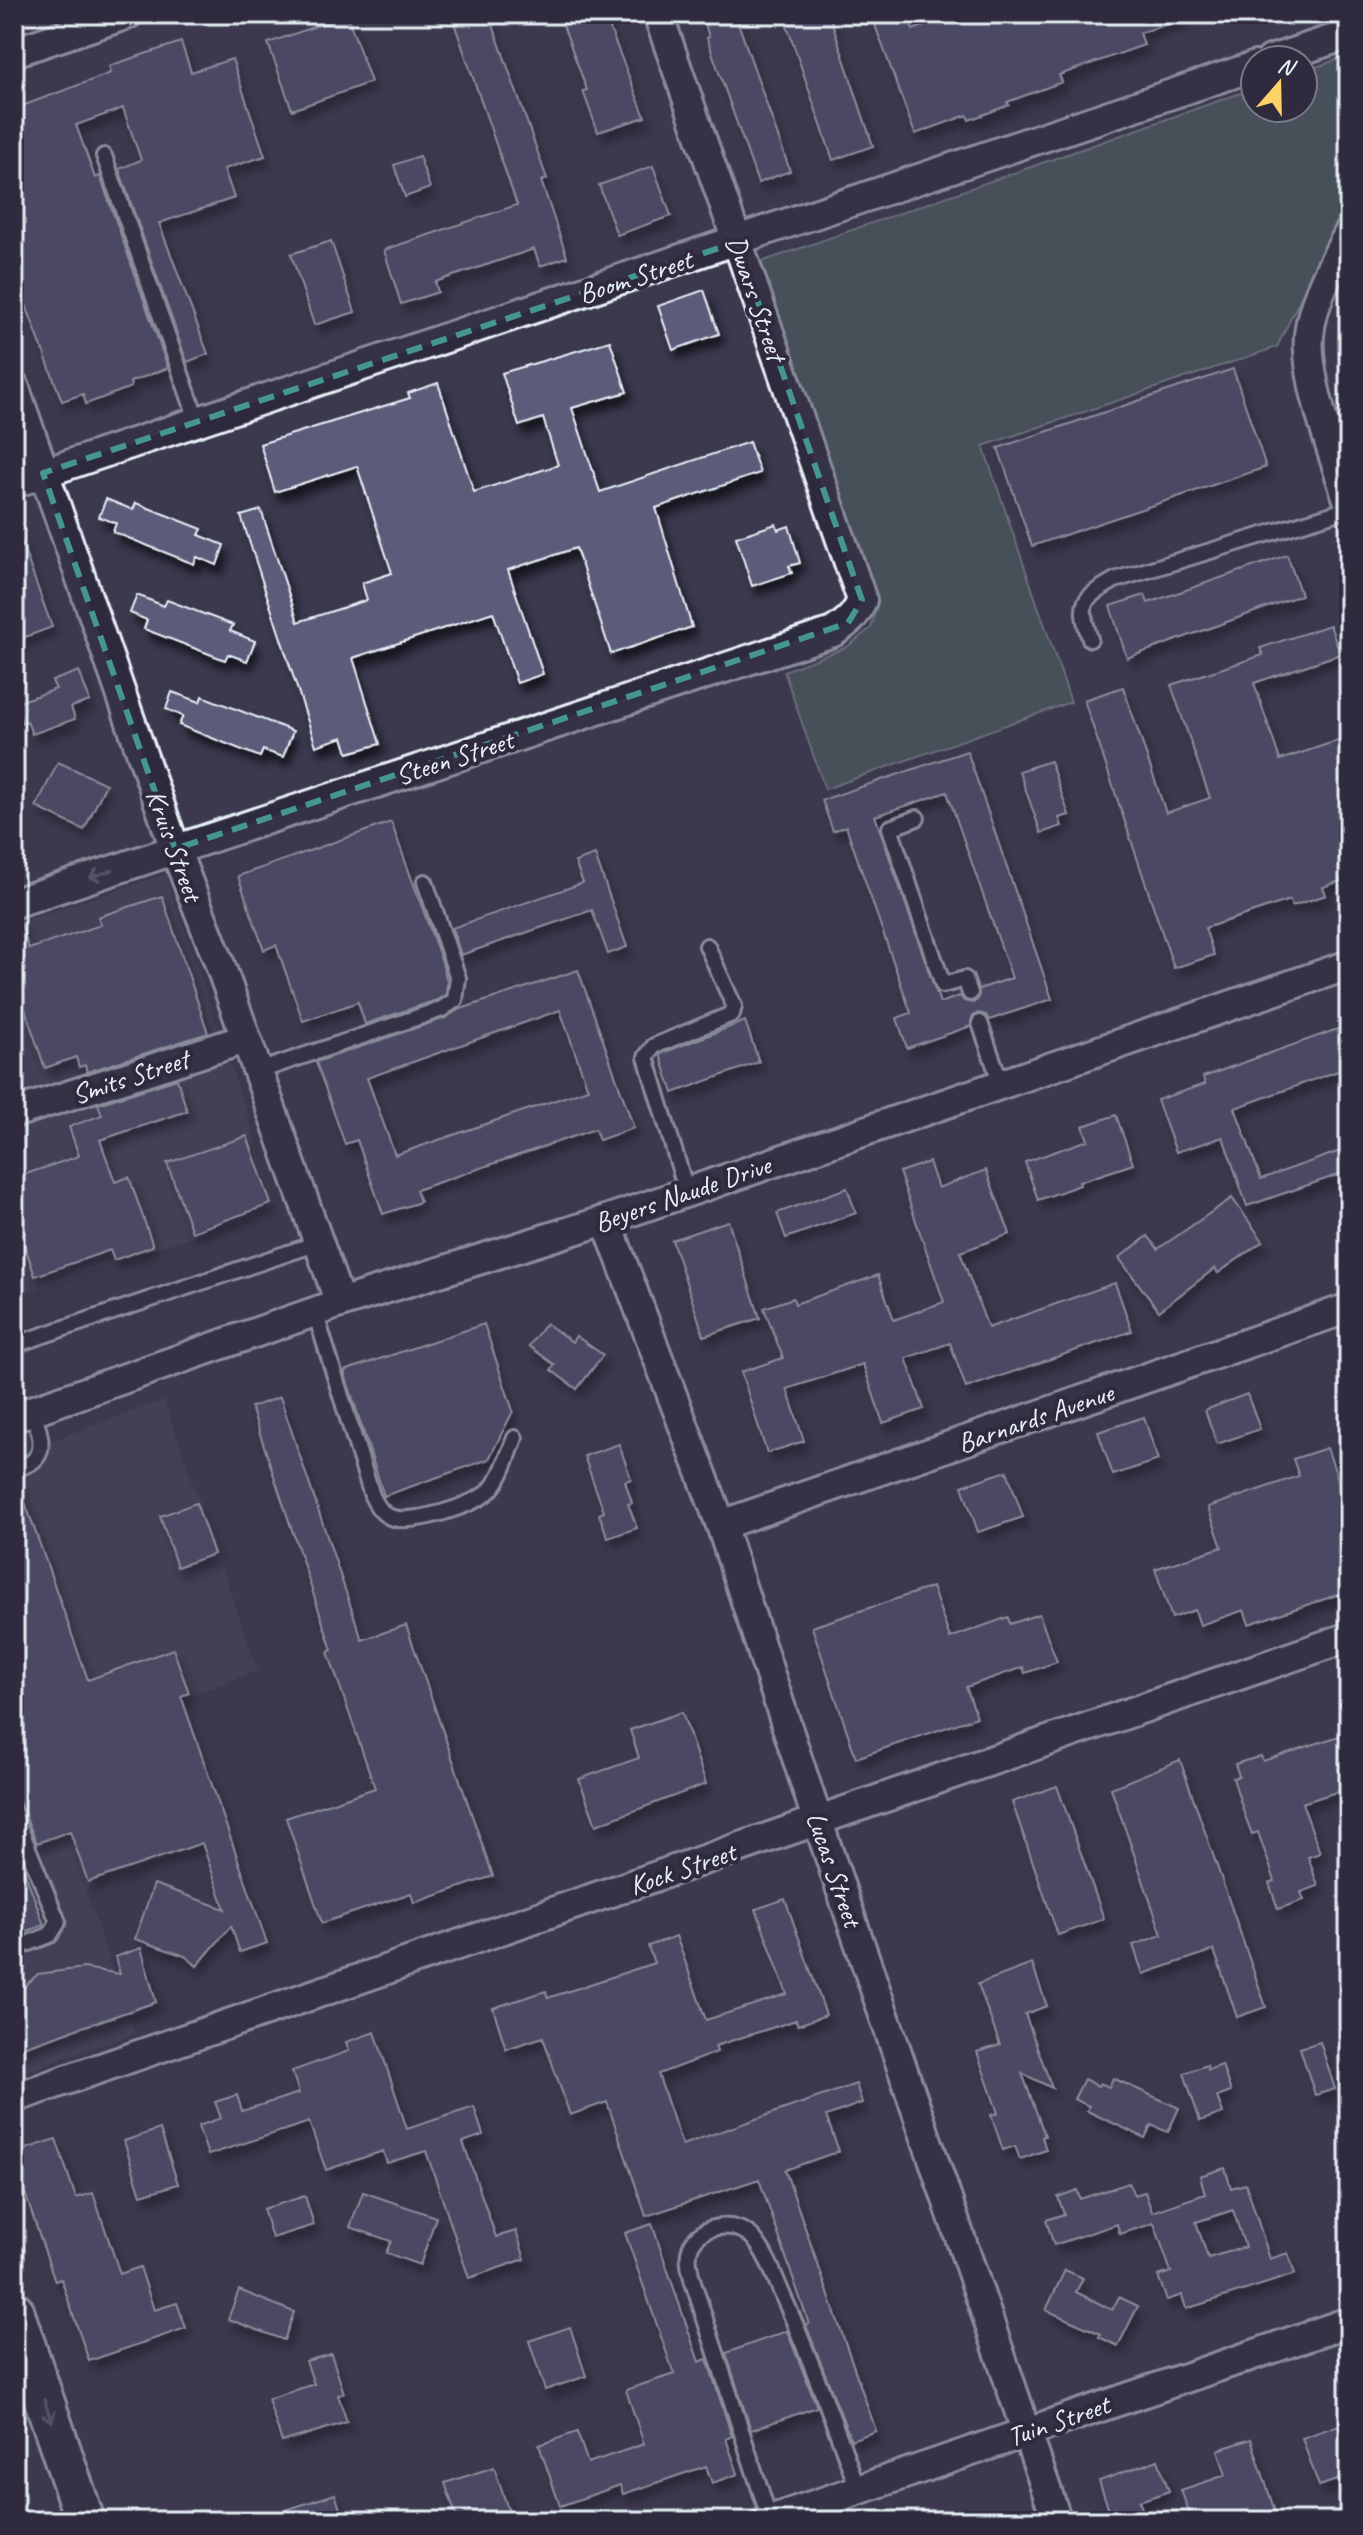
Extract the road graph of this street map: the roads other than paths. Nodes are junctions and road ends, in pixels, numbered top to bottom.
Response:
1 (128, 14) edge
2 (658, 14) edge
3 (1349, 34) edge
4 (1319, 44) edge
5 (14, 52) edge
6 (1239, 71) edge
7 (104, 156) dead end
8 (1349, 233) edge
9 (737, 242) junction
10 (1336, 286) edge
11 (14, 386) edge
12 (198, 422) junction
13 (43, 473) junction
14 (14, 483) edge
15 (1349, 502) edge
16 (1349, 509) edge
17 (856, 581) joint
18 (1090, 639) dead end
19 (917, 818) dead end
20 (175, 849) junction
21 (425, 882) dead end
22 (14, 903) edge
23 (707, 946) dead end
24 (1349, 965) edge
25 (970, 993) dead end
26 (980, 1023) dead end
27 (245, 1039) junction
28 (256, 1072) junction
29 (1001, 1084) junction
30 (14, 1113) edge
31 (687, 1193) junction
32 (606, 1220) junction
33 (318, 1243) junction
34 (327, 1308) junction
35 (1349, 1308) edge
36 (14, 1345) edge
37 (23, 1414) edge
38 (515, 1438) dead end
39 (14, 1469) edge
40 (721, 1525) junction
41 (1349, 1637) edge
42 (14, 1814) edge
43 (818, 1822) junction
44 (14, 1949) edge
45 (14, 2098) edge
46 (14, 2311) edge
47 (1349, 2322) edge
48 (1025, 2431) junction
49 (858, 2490) junction
50 (85, 2521) edge
51 (768, 2521) edge
52 (1057, 2521) edge

1 - 5 street
2 - 9 street, Dwars Street
3 - 4 street
6 - 9 street, Boom Street
7 - 12 lane
8 - 10 street
9 - 12 street, Boom Street
9 - 17 street, Dwars Street
10 - 15 street
11 - 13 street, Kruis Street
12 - 13 street, Boom Street
13 - 14 street, Boom Street
13 - 20 street, Kruis Street
16 - 18 lane
17 - 20 street, Steen Street
19 - 25 lane
20 -> 22 street, Steen Street
20 - 27 street, Kruis Street
21 - 28 lane
23 - 31 lane
24 - 29 street, Beyers Naude Drive
26 - 29 lane
27 - 28 street, Kruis Street
27 - 30 street, Smits Street
28 - 33 street, Kruis Street
29 - 31 street, Beyers Naude Drive
31 - 32 street, Beyers Naude Drive
32 - 34 street, Beyers Naude Drive
32 - 40 street, Lucas Street
33 - 34 street, Kruis Street
33 - 36 lane
34 - 37 street, Beyers Naude Drive
34 - 38 lane
35 - 40 street, Barnards Avenue
37 - 39 lane
40 - 43 street, Lucas Street
41 - 43 street, Kock Street
42 - 44 lane
43 - 45 street, Kock Street
43 - 48 street, Lucas Street
46 -> 50 main road
47 - 48 street, Tuin Street
48 - 49 street, Tuin Street
48 - 52 street, Lucas Street
49 - 51 street, Tuin Street
49 - 51 lane

